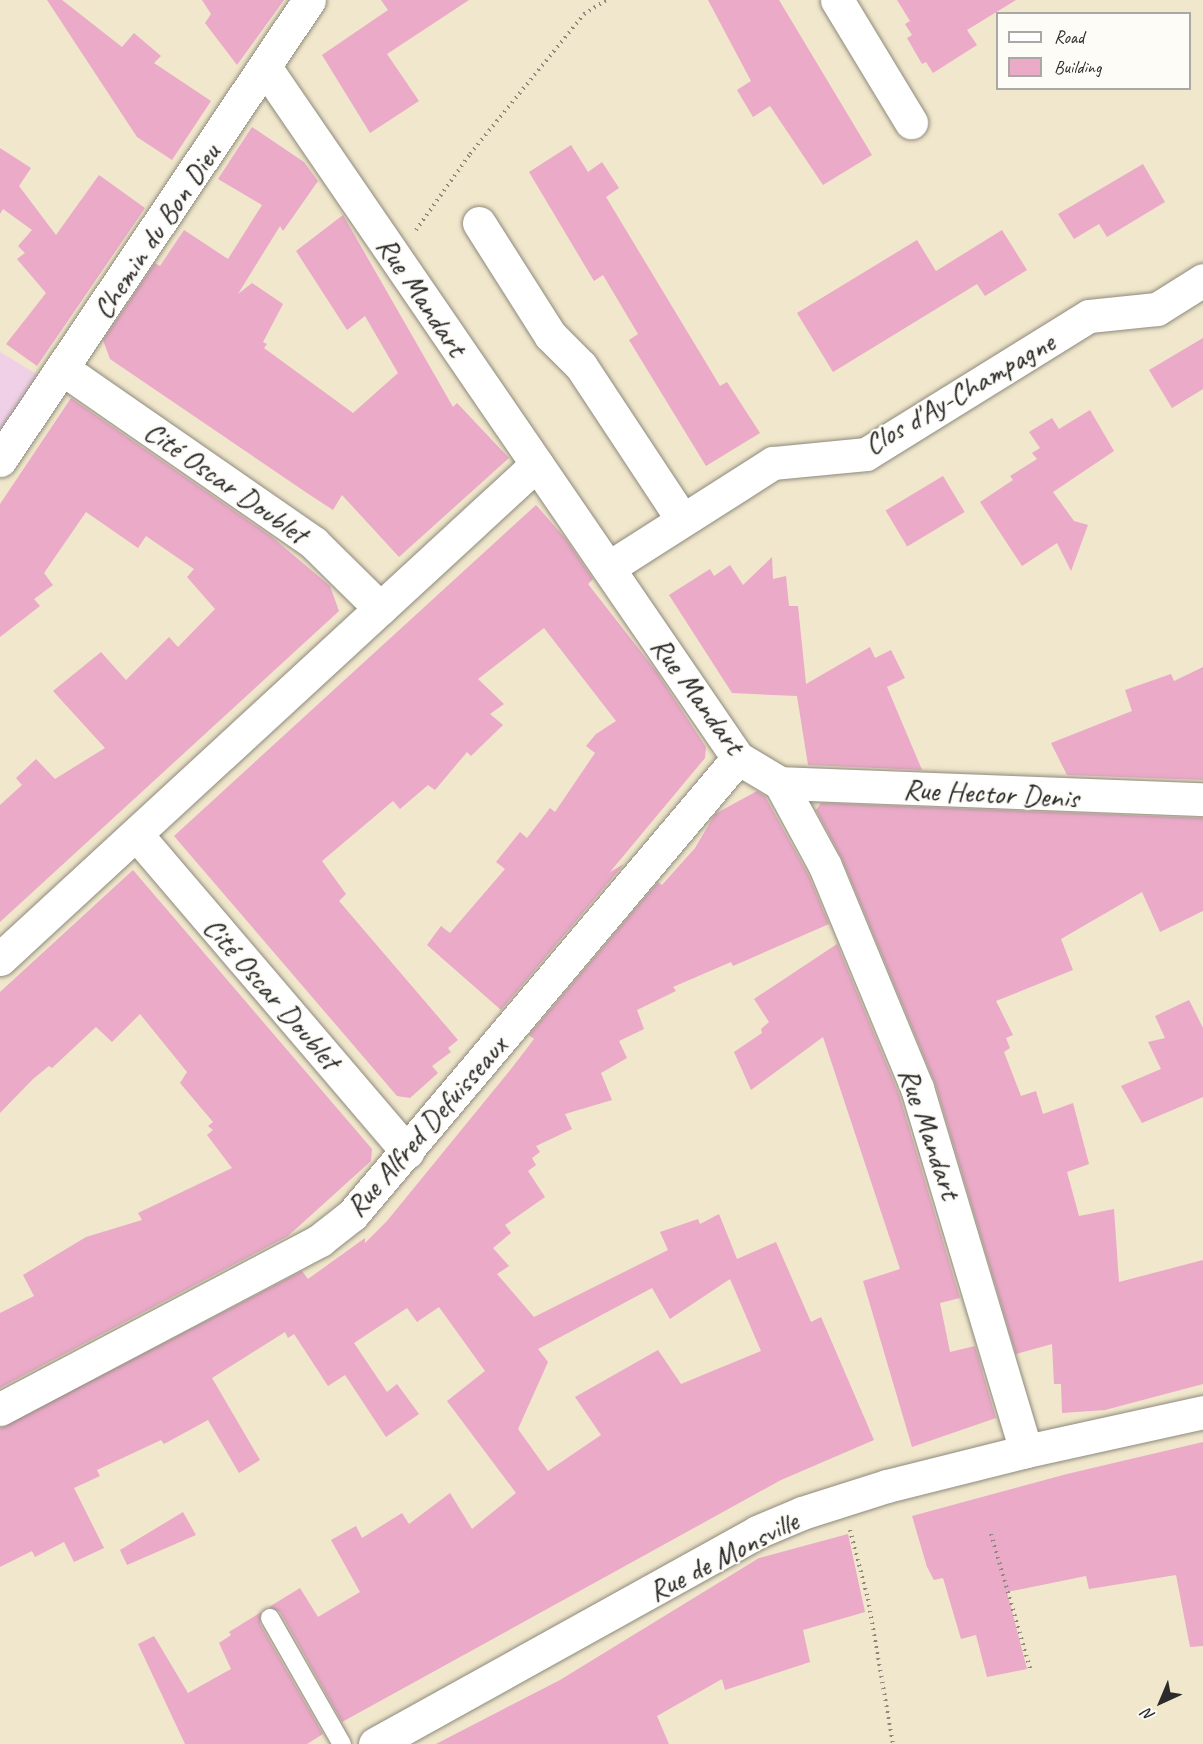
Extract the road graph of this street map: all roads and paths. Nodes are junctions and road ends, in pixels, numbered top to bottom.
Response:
1 (309, 0) edge
2 (606, 0) edge
3 (837, 0) edge
4 (265, 67) junction
5 (911, 122) dead end
6 (479, 223) dead end
7 (396, 258) junction
8 (1203, 280) edge
9 (63, 369) junction
10 (0, 460) edge
11 (537, 464) junction
12 (682, 519) junction
13 (608, 568) junction
14 (380, 608) junction
15 (738, 758) junction
16 (780, 783) junction
17 (1203, 800) edge
18 (136, 834) junction
19 (0, 959) edge
20 (408, 1152) junction
21 (0, 1409) edge
22 (1203, 1412) edge
23 (1026, 1451) junction
24 (843, 1500) junction
25 (991, 1534) dead end
26 (270, 1618) dead end
27 (1030, 1668) dead end
28 (342, 1744) edge
29 (375, 1744) edge
30 (893, 1744) edge

1 - 4 street, Chemin du Bon Dieu
2 - 7 path
3 - 5 street
4 - 7 street, Rue Mandart
4 - 9 street, Chemin du Bon Dieu
6 - 12 street
7 - 11 street, Rue Mandart
8 - 12 street, Clos d'Ay-Champagne
9 - 10 street, Chemin du Bon Dieu
9 - 14 street, Cité Oscar Doublet
11 - 13 street, Rue Mandart
11 - 14 street
12 - 13 street, Clos d'Ay-Champagne
13 - 15 street, Rue Mandart
14 - 18 street
15 - 16 street, Rue Mandart
15 - 20 street, Rue Alfred Defuisseaux
16 - 17 street, Rue Hector Denis
16 - 23 street, Rue Mandart
18 - 19 street
18 - 20 street, Cité Oscar Doublet
20 - 21 street, Rue Alfred Defuisseaux
22 - 23 street, Rue de Monsville
23 - 24 street, Rue de Monsville
24 - 29 street, Rue de Monsville
24 - 30 path
25 - 27 path
26 - 28 lane

